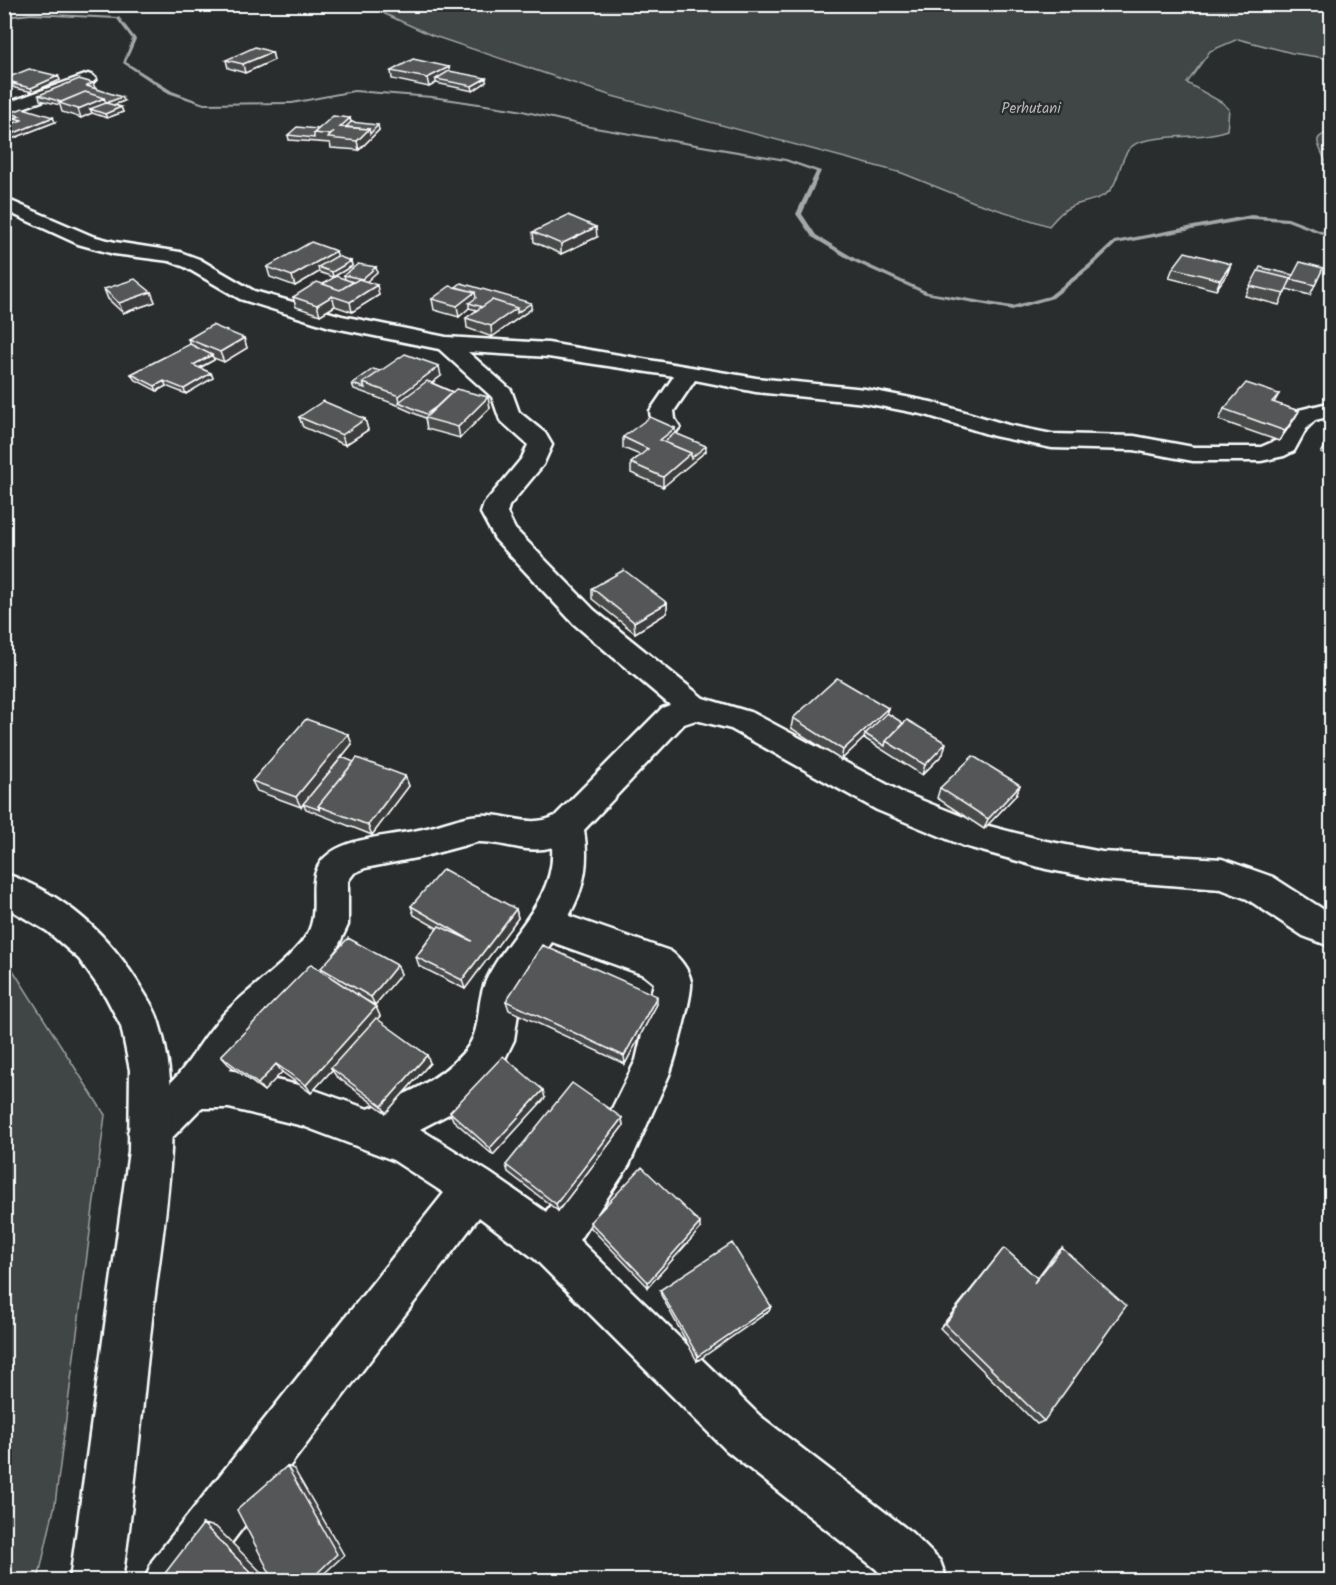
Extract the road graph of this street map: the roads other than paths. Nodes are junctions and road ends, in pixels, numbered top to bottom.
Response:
1 (88, 79) edge
2 (4, 110) edge
3 (4, 203) edge
4 (446, 344) junction
5 (689, 372) junction
6 (1332, 410) edge
7 (668, 427) edge
8 (694, 708) junction
9 (567, 826) junction
10 (4, 888) edge
11 (544, 923) junction
12 (1332, 931) edge
13 (192, 1089) junction
14 (367, 1130) junction
15 (149, 1132) junction
16 (475, 1188) junction
17 (551, 1243) junction
18 (96, 1581) edge
19 (171, 1581) edge
20 (921, 1581) edge

1 - 2 street
3 - 4 street
4 - 5 street
4 - 8 street
5 - 6 street
5 - 7 street
8 - 9 street
8 - 12 street
9 - 11 street
9 - 13 street
10 - 15 street
11 - 14 street
11 - 17 street
13 - 14 street
13 - 15 street
14 - 16 street
15 - 18 street
16 - 17 street
16 - 19 street
17 - 20 street

